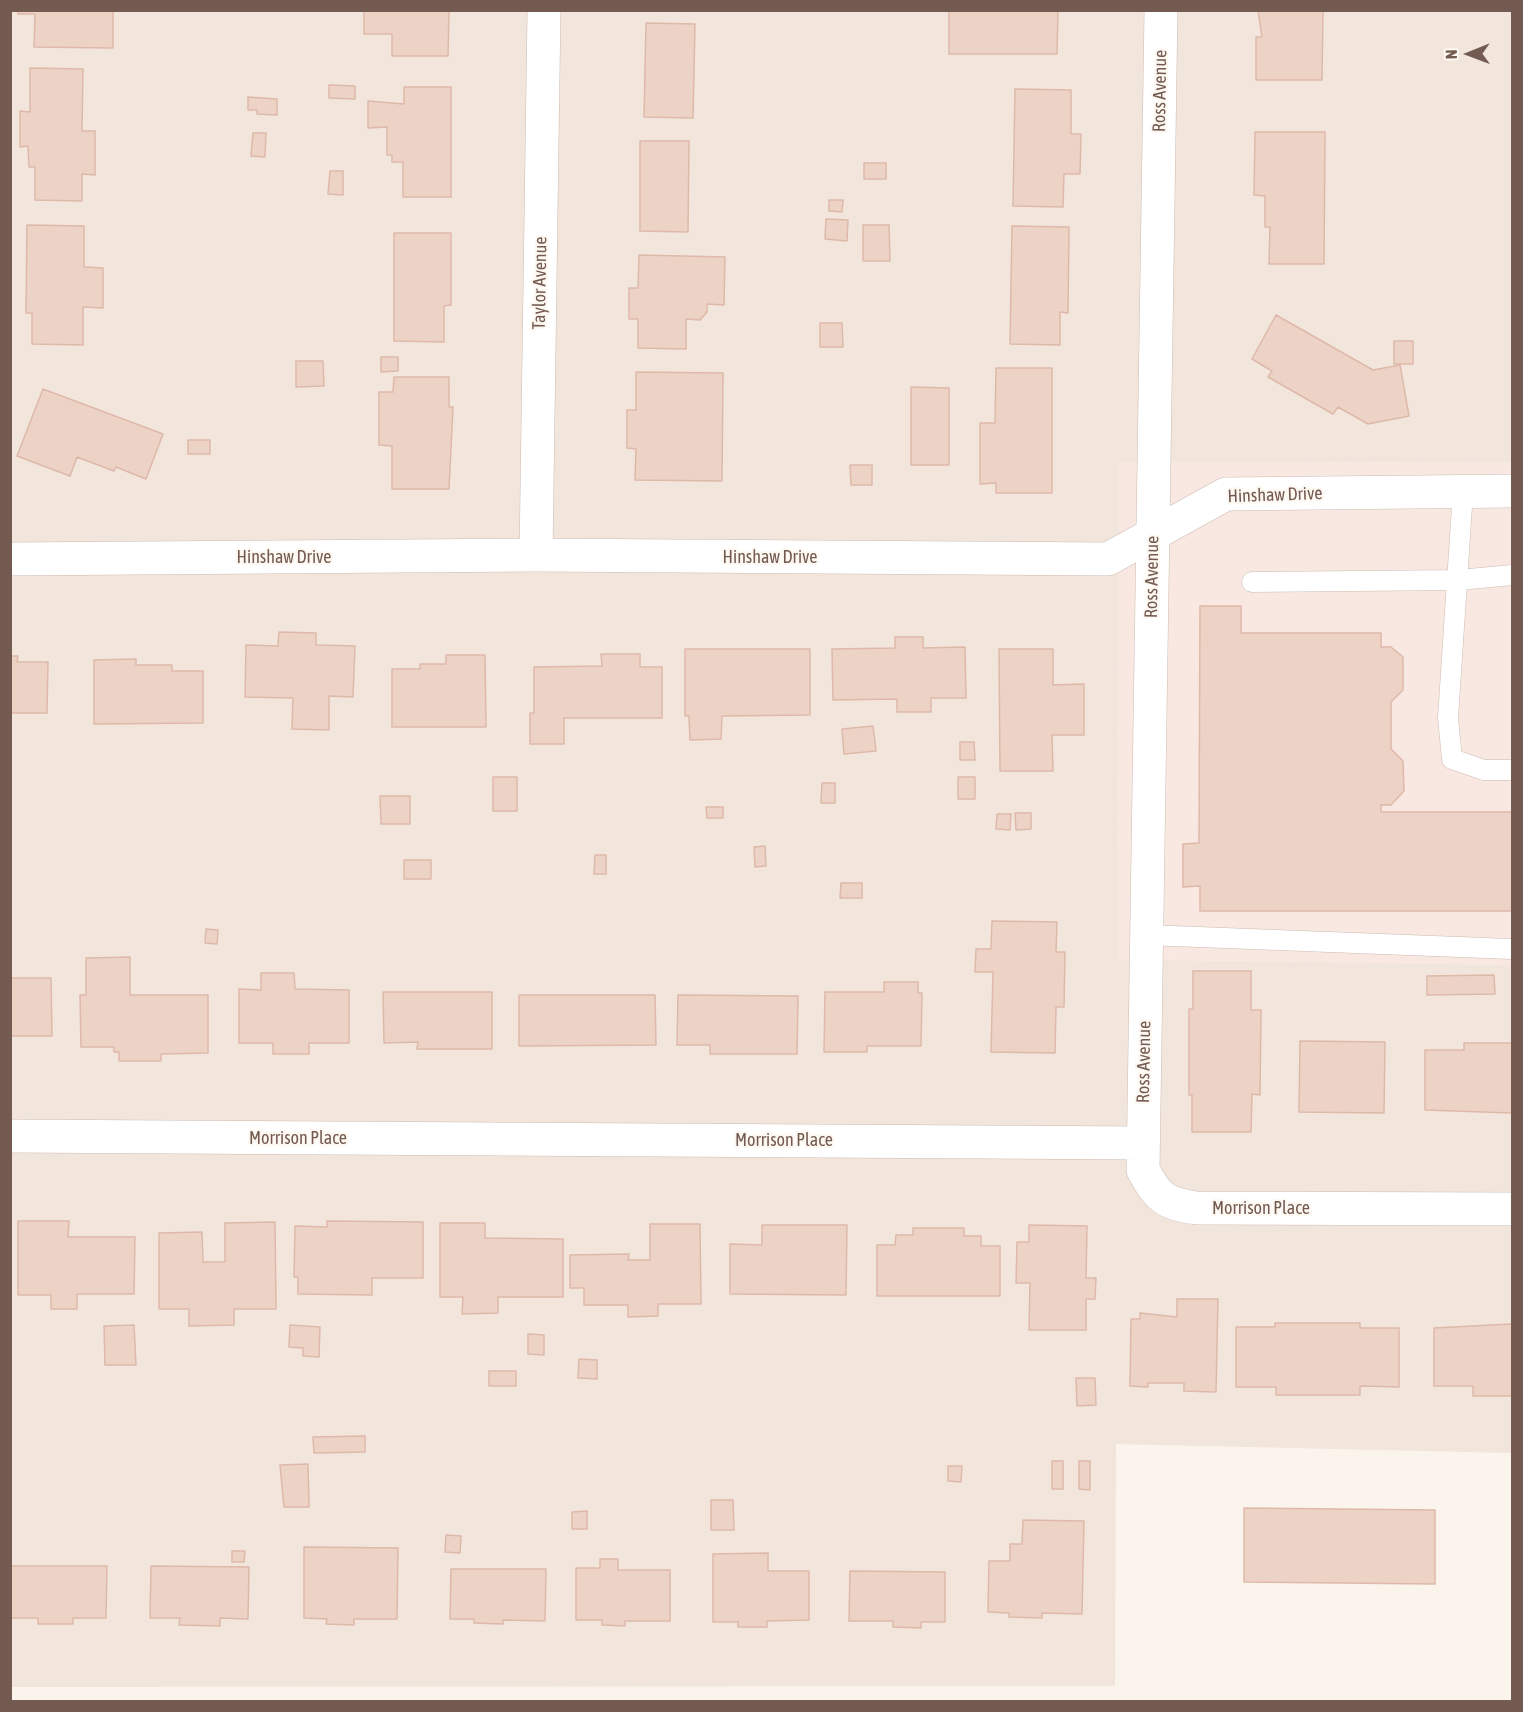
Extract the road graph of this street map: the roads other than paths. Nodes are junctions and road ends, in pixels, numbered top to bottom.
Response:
1 (544, 10) edge
2 (1161, 10) edge
3 (1463, 491) junction
4 (1512, 491) edge
5 (1153, 535) junction
6 (536, 555) junction
7 (10, 560) edge
8 (1512, 575) edge
9 (1459, 580) junction
10 (1252, 582) dead end
11 (1512, 770) edge
12 (1146, 935) junction
13 (1512, 949) edge
14 (10, 1136) edge
15 (1143, 1143) junction
16 (1512, 1209) edge

1 - 6 street, Taylor Avenue
2 - 5 street, Ross Avenue
3 - 4 street, Hinshaw Drive
3 - 5 street, Hinshaw Drive
3 - 9 lane
5 - 6 street, Hinshaw Drive
5 - 12 street, Ross Avenue
6 - 7 street, Hinshaw Drive
8 - 9 lane
9 - 10 lane
9 - 11 lane
12 - 13 lane
12 - 15 street, Ross Avenue
14 - 15 street, Morrison Place
15 - 16 street, Morrison Place

